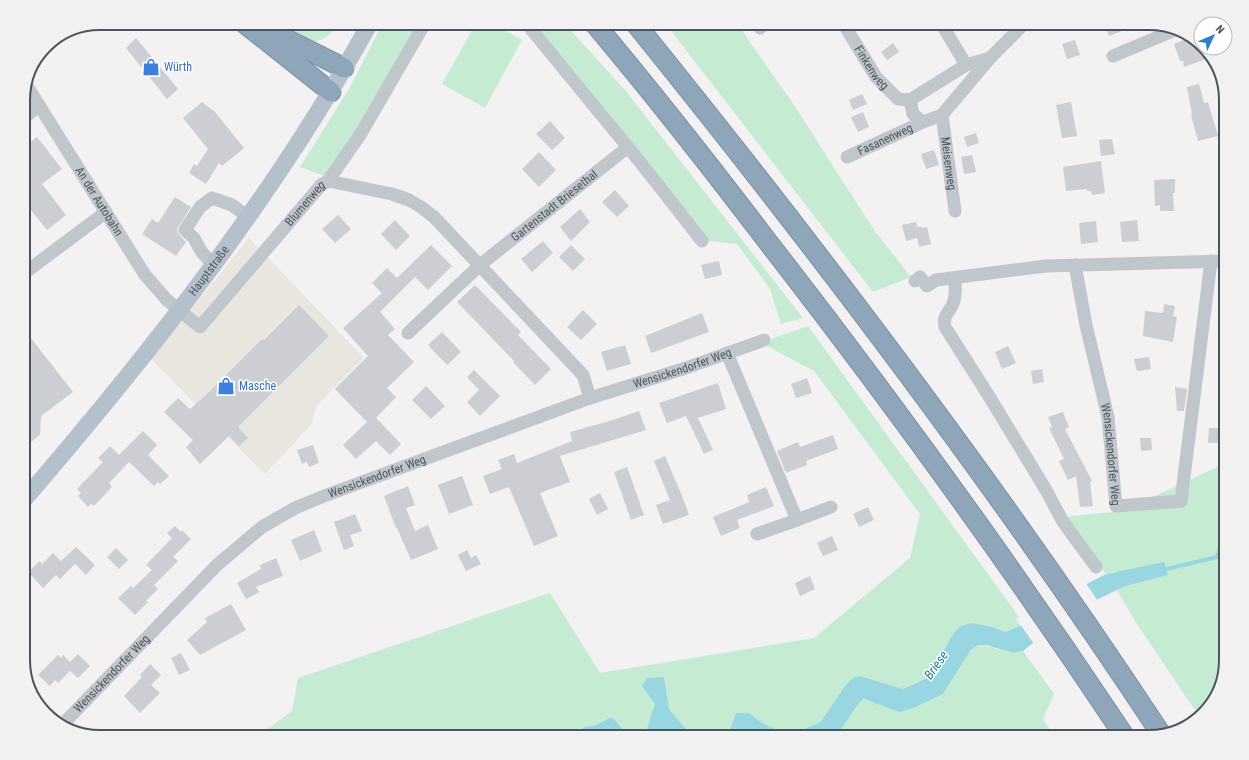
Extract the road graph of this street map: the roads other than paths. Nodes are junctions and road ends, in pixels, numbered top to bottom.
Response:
1 (253, 30) edge
2 (272, 30) edge
3 (366, 30) edge
4 (421, 30) edge
5 (532, 30) edge
6 (600, 30) edge
7 (641, 30) edge
8 (847, 30) edge
9 (945, 30) edge
10 (1018, 30) edge
11 (1169, 33) edge
12 (1113, 56) dead end
13 (990, 58) junction
14 (966, 65) junction
15 (344, 68) junction
16 (30, 92) edge
17 (331, 92) junction
18 (910, 100) junction
19 (38, 105) junction
20 (30, 112) edge
21 (942, 115) junction
22 (923, 122) junction
23 (628, 147) junction
24 (847, 157) dead end
25 (328, 181) junction
26 (106, 212) junction
27 (955, 212) dead end
28 (248, 217) junction
29 (702, 241) dead end
30 (1211, 261) junction
31 (1219, 261) edge
32 (213, 265) junction
33 (480, 265) junction
34 (1075, 265) junction
35 (30, 269) edge
36 (955, 278) junction
37 (915, 280) dead end
38 (179, 310) junction
39 (408, 333) dead end
40 (764, 340) dead end
41 (727, 353) junction
42 (590, 398) junction
43 (30, 493) edge
44 (831, 507) dead end
45 (797, 520) junction
46 (757, 534) dead end
47 (1096, 567) dead end
48 (66, 721) edge
49 (1158, 729) edge
50 (1120, 730) edge

1 - 17 highway
2 - 15 highway
3 - 15 main road, Hauptstraße
4 - 25 street
5 - 23 street
6 - 50 highway
7 - 49 highway
8 - 18 street, Finkenweg
9 - 14 street
10 - 13 street, Fasanenweg
11 - 12 street
13 - 14 street, Fasanenweg
13 - 21 street, Fasanenweg
14 - 18 street, Fasanenweg
15 - 17 main road, Hauptstraße
16 - 19 street, An der Autobahn
17 - 28 main road, Hauptstraße
18 - 22 street, Fasanenweg
19 - 20 street
19 - 26 street, An der Autobahn
21 - 22 street, Fasanenweg
21 - 27 street, Meisenweg
22 - 24 street, Fasanenweg
23 - 29 street
23 - 33 street, Gartenstadt Briesethal
25 - 33 street, Blumenweg
25 - 38 street, Blumenweg
26 - 35 street
26 - 38 street, An der Autobahn
28 - 32 main road, Hauptstraße
28 - 32 street
30 - 31 street
30 - 34 street
30 - 34 street, Wensickendorfer Weg
32 - 38 main road, Hauptstraße
33 - 39 street
33 - 42 street, Blumenweg
34 - 36 street
36 - 37 street
36 - 47 street
38 - 43 main road, Hauptstraße
40 - 41 street, Wensickendorfer Weg
41 - 42 street, Wensickendorfer Weg
41 - 45 street
42 - 48 street, Wensickendorfer Weg
44 - 45 street
45 - 46 street

